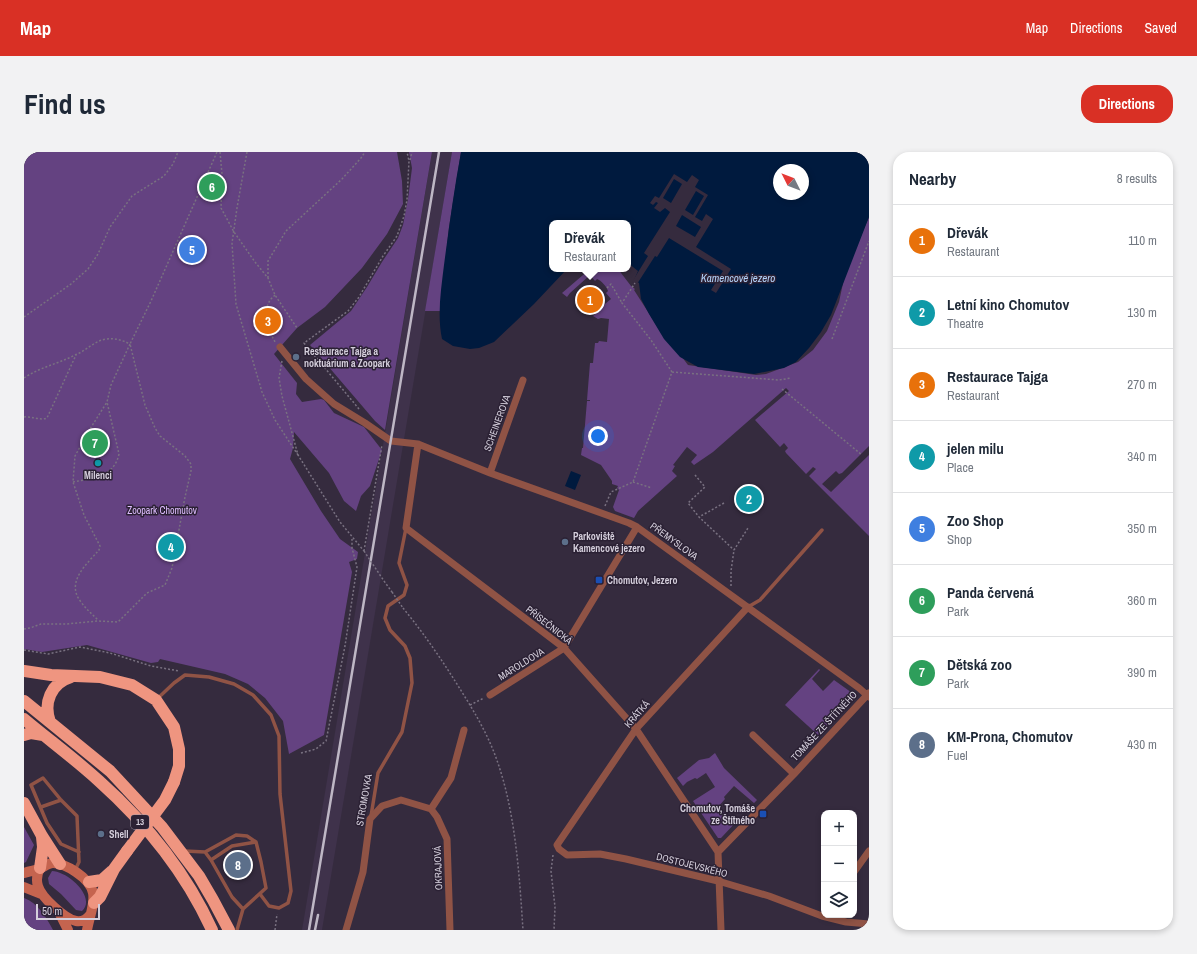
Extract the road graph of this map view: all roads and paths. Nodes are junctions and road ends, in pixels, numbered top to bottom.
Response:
1 (178, 152) edge
2 (219, 152) edge
3 (247, 152) edge
4 (365, 152) edge
5 (407, 152) edge
6 (412, 152) edge
7 (409, 161) junction
8 (234, 232) junction
9 (869, 240) edge
10 (268, 278) junction
11 (635, 283) dead end
12 (608, 288) dead end
13 (275, 295) junction
14 (622, 303) junction
15 (24, 317) edge
16 (296, 328) dead end
17 (832, 339) dead end
18 (130, 344) junction
19 (280, 347) joint
20 (76, 355) junction
21 (288, 365) dead end
22 (672, 372) junction
23 (24, 378) edge
24 (791, 378) dead end
25 (522, 380) dead end
26 (782, 389) dead end
27 (107, 402) junction
28 (24, 417) edge
29 (365, 423) junction
30 (380, 433) junction
31 (418, 444) junction
32 (298, 455) junction
33 (862, 455) dead end
34 (490, 473) junction
35 (695, 475) dead end
36 (73, 482) junction
37 (633, 482) junction
38 (652, 488) dead end
39 (724, 503) dead end
40 (602, 513) junction
41 (699, 517) junction
42 (637, 527) junction
43 (406, 528) junction
44 (748, 528) dead end
45 (822, 530) dead end
46 (352, 537) junction
47 (734, 550) junction
48 (364, 551) junction
49 (731, 594) junction
50 (748, 607) junction
51 (98, 620) junction
52 (24, 629) edge
53 (564, 648) junction
54 (24, 650) edge
55 (24, 671) edge
56 (185, 675) junction
57 (75, 676) junction
58 (490, 695) joint
59 (868, 695) edge
60 (156, 700) junction
61 (24, 701) edge
62 (470, 706) junction
63 (24, 719) edge
64 (50, 722) junction
65 (636, 729) junction
66 (464, 730) dead end
67 (24, 735) edge
68 (43, 735) junction
69 (753, 735) dead end
70 (301, 753) dead end
71 (794, 774) junction
72 (61, 800) junction
73 (24, 803) edge
74 (41, 807) junction
75 (431, 809) junction
76 (370, 819) junction
77 (42, 836) junction
78 (256, 842) junction
79 (557, 845) junction
80 (181, 851) junction
81 (869, 851) edge
82 (79, 852) junction
83 (205, 852) junction
84 (718, 852) junction
85 (211, 860) junction
86 (60, 864) junction
87 (40, 868) junction
88 (857, 868) edge
89 (114, 869) junction
90 (74, 871) junction
91 (24, 873) edge
92 (718, 881) junction
93 (89, 882) junction
94 (24, 887) edge
95 (41, 894) junction
96 (260, 894) junction
97 (94, 903) junction
98 (279, 908) junction
99 (243, 909) junction
100 (59, 910) junction
101 (821, 914) edge
102 (90, 915) junction
103 (833, 918) edge
104 (869, 924) edge
105 (68, 930) edge
106 (87, 930) edge
107 (212, 930) edge
108 (228, 930) edge
109 (237, 930) edge
110 (274, 930) edge
111 (346, 930) edge
112 (450, 930) edge
113 (523, 930) edge
114 (554, 930) edge
115 (721, 930) edge

1 - 15 path
2 - 8 path
2 - 18 path
3 - 8 path
4 - 10 path
5 - 7 path
6 - 7 path
7 - 29 path
8 - 10 path
8 - 32 path
9 - 17 path
10 - 13 path
11 - 14 path
12 - 14 path
13 - 16 path
13 - 19 path
14 - 22 path
18 - 20 path
18 - 27 path
18 - 51 path
19 - 29 street, PŘEMYSLOVA
20 - 23 path
20 - 28 path
21 - 32 path
22 - 24 path
22 - 37 path
25 - 34 street, SCHEINEROVA
26 - 33 path
27 - 36 path
27 - 36 path
29 - 30 street, PŘEMYSLOVA
30 - 31 street, PŘEMYSLOVA
30 - 48 path
31 - 34 street, PŘEMYSLOVA
31 - 43 street
32 - 46 path
34 - 40 street, PŘEMYSLOVA
35 - 41 path
36 - 51 path
37 - 38 path
37 - 40 path
39 - 41 path
40 - 42 street, PŘEMYSLOVA
41 - 47 path
42 - 49 street, PŘEMYSLOVA
42 - 53 street, MAROLDOVA
43 - 53 street, PŘÍSEČNICKÁ
43 - 76 lane, STROMOVKA
44 - 47 path
45 - 50 lane
46 - 48 path
46 - 70 path
47 - 49 path
48 - 62 path, bridge
49 - 50 street, PŘEMYSLOVA
50 - 59 street, PŘEMYSLOVA
50 - 65 street, KRÁTKÁ
51 - 52 path
53 - 58 street, MAROLDOVA
53 - 65 street, PŘÍSEČNICKÁ
54 - 56 path
55 - 57 highway
56 - 60 lane
56 - 98 lane
57 - 60 highway
57 - 64 highway
58 - 62 path
59 - 71 street, TOMÁŠE ZE ŠTÍTNÉHO
60 - 89 highway, bridge
61 - 64 highway, 13
62 - 113 path
63 - 68 highway, 13
64 - 80 highway, 13
65 - 79 street, KRÁTKÁ
65 - 84 street, PŘÍSEČNICKÁ
66 - 75 street
67 - 68 highway
68 - 107 highway, 13
69 - 71 street, TOMÁŠE ZE ŠTÍTNÉHO
71 - 84 street, TOMÁŠE ZE ŠTÍTNÉHO
72 - 74 lane
72 - 74 lane
72 - 82 lane
73 - 77 highway
74 - 82 lane
75 - 76 street
75 - 112 street, OKRAJOVÁ
76 - 111 street, STROMOVKA
77 - 86 highway
77 - 87 highway
78 - 83 lane
78 - 85 lane
78 - 96 lane
79 - 92 street, DOSTOJEVSKÉHO
79 - 114 path
80 - 83 lane
80 - 108 highway, 13
81 - 88 street
82 - 90 lane
83 - 85 lane
84 - 92 street
85 - 99 lane
86 - 87 street
86 - 90 street
87 - 91 street
87 - 95 street
89 - 93 highway
89 - 97 highway
90 - 93 street
92 - 101 street, DOSTOJEVSKÉHO
92 - 115 street
93 - 97 street
94 - 95 street
95 - 100 street
96 - 98 lane
96 - 99 lane
97 - 102 street
98 - 110 path
99 - 109 lane
100 - 102 street
100 - 105 street
102 - 106 street
103 - 104 street, DOSTOJEVSKÉHO

